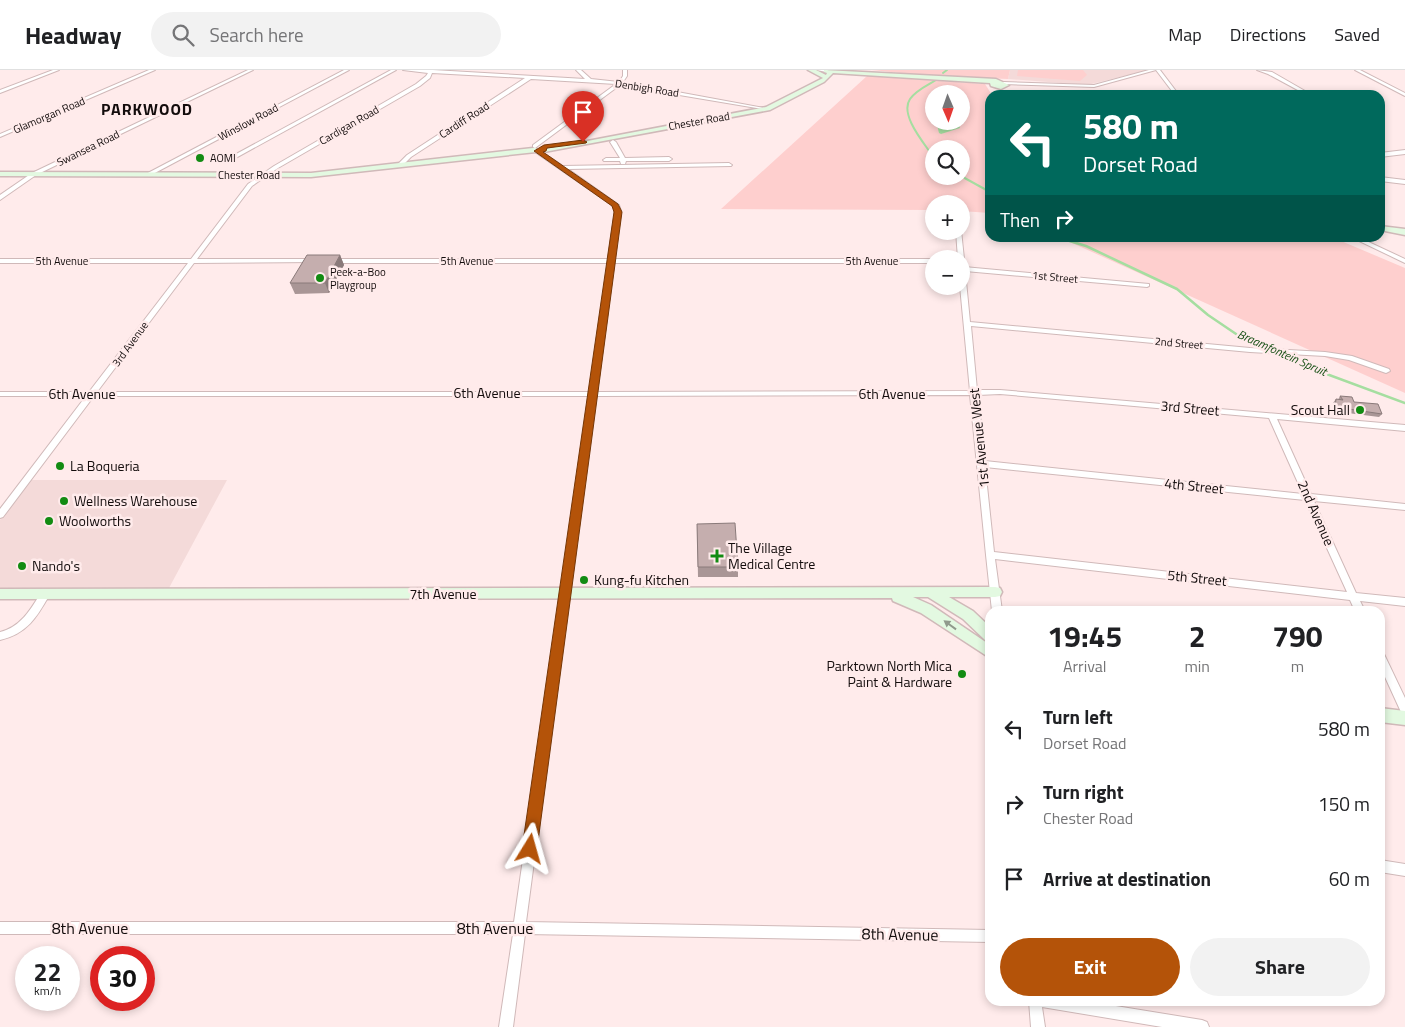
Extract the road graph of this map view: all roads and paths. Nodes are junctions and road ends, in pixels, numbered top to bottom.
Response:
1 (57, 70) edge
2 (153, 70) edge
3 (251, 70) edge
4 (348, 70) edge
5 (394, 70) edge
6 (405, 70) edge
7 (578, 70) edge
8 (625, 70) edge
9 (811, 70) edge
10 (818, 70) edge
11 (1154, 70) edge
12 (1158, 70) edge
13 (1259, 70) edge
14 (1356, 70) edge
15 (431, 71) edge
16 (526, 71) edge
17 (844, 71) edge
18 (859, 72) edge
19 (828, 73) edge
20 (531, 77) junction
21 (590, 80) junction
22 (620, 83) junction
23 (1004, 85) junction
24 (1005, 90) edge
25 (1173, 90) edge
26 (1300, 90) edge
27 (0, 92) edge
28 (1405, 95) edge
29 (768, 109) junction
30 (0, 136) edge
31 (613, 142) dead end
32 (540, 149) junction
33 (1405, 152) edge
34 (1385, 154) edge
35 (230, 159) dead end
36 (623, 159) junction
37 (669, 159) dead end
38 (606, 160) dead end
39 (400, 165) junction
40 (729, 165) dead end
41 (623, 167) junction
42 (562, 168) junction
43 (0, 174) edge
44 (34, 174) junction
45 (149, 174) junction
46 (262, 175) junction
47 (1385, 180) edge
48 (1405, 182) edge
49 (0, 198) edge
50 (1385, 229) edge
51 (1405, 232) edge
52 (1365, 242) edge
53 (191, 261) junction
54 (612, 261) junction
55 (925, 261) edge
56 (1405, 261) edge
57 (0, 262) edge
58 (970, 268) edge
59 (1147, 285) dead end
60 (965, 295) edge
61 (968, 324) junction
62 (1250, 350) joint
63 (1305, 352) joint
64 (1386, 371) dead end
65 (974, 392) junction
66 (93, 393) junction
67 (594, 393) junction
68 (0, 394) edge
69 (1271, 415) junction
70 (1405, 428) edge
71 (982, 464) junction
72 (1308, 497) junction
73 (1405, 507) edge
74 (0, 515) edge
75 (990, 555) junction
76 (995, 592) junction
77 (887, 593) junction
78 (931, 593) junction
79 (0, 594) edge
80 (45, 594) junction
81 (566, 594) junction
82 (1353, 596) junction
83 (1405, 602) edge
84 (997, 606) edge
85 (1358, 606) edge
86 (985, 631) edge
87 (0, 636) edge
88 (985, 649) edge
89 (1385, 665) edge
90 (1405, 709) edge
91 (1385, 716) edge
92 (1405, 718) edge
93 (1385, 867) edge
94 (1405, 870) edge
95 (0, 928) edge
96 (518, 928) junction
97 (985, 936) edge
98 (1036, 1006) edge
99 (1074, 1006) edge
100 (506, 1027) edge
101 (1038, 1027) edge
102 (1202, 1027) edge

1 - 27 street
2 - 30 street, Glamorgan Road
3 - 44 street, Swansea Road
4 - 45 street, Winslow Road
5 - 35 street
6 - 15 street, Denbigh Road
7 - 21 street
8 - 22 street
9 - 19 street
10 - 19 street
11 - 23 street
12 - 25 street
13 - 26 street
14 - 28 street
15 - 20 street, Denbigh Road
15 - 46 street, Cardigan Road
16 - 20 street
17 - 18 street
17 - 19 street
18 - 23 street
19 - 29 street, Chester Road
20 - 21 street, Denbigh Road
20 - 39 street, Cardiff Road
21 - 22 street, Denbigh Road
22 - 29 street, Denbigh Road
22 - 32 street
23 - 24 street
29 - 32 street, Chester Road
31 - 36 street
32 - 39 street, Chester Road
32 - 42 street
33 - 34 street
36 - 37 street
36 - 38 street
36 - 41 street
39 - 46 street, Chester Road
40 - 41 street
41 - 42 street
42 - 54 street
43 - 44 street, Chester Road
44 - 45 street, Chester Road
44 - 49 street
45 - 46 street, Chester Road
46 - 53 street, 3rd Avenue
47 - 48 street
50 - 51 street
52 - 56 street
53 - 54 street, 5th Avenue
53 - 57 street, 5th Avenue
53 - 66 street, 3rd Avenue
54 - 55 street, 5th Avenue
54 - 67 street
58 - 59 street, 1st Street
60 - 61 street, 1st Avenue West
61 - 62 street, 2nd Street
61 - 65 street, 1st Avenue West
62 - 63 street, 2nd Street
63 - 64 street, 2nd Street
65 - 67 street, 6th Avenue
65 - 69 street, 3rd Street
65 - 71 street, 1st Avenue West
66 - 67 street, 6th Avenue
66 - 68 street, 6th Avenue
66 - 74 street, 3rd Avenue
67 - 81 street
69 - 70 street, 3rd Street
69 - 72 street, 2nd Avenue
71 - 72 street, 4th Street
71 - 75 street, 1st Avenue West
72 - 73 street, 4th Street
72 - 82 street, 2nd Avenue
75 - 76 street, 1st Avenue West
75 - 82 street, 5th Street
76 - 78 street, 7th Avenue
76 - 84 street, 1st Avenue West
77 - 78 street, 7th Avenue
77 - 81 street, 7th Avenue
88 -> 77 street, 7th Avenue
78 - 86 street
79 - 80 street, 7th Avenue
80 - 81 street, 7th Avenue
80 - 87 street
81 - 96 street
82 - 83 street, 5th Street
82 - 85 street, 2nd Avenue
89 - 90 street
91 - 92 street
93 - 94 street
95 - 96 street, 8th Avenue
96 - 97 street, 8th Avenue
96 - 100 street
98 - 101 street
99 - 102 street

